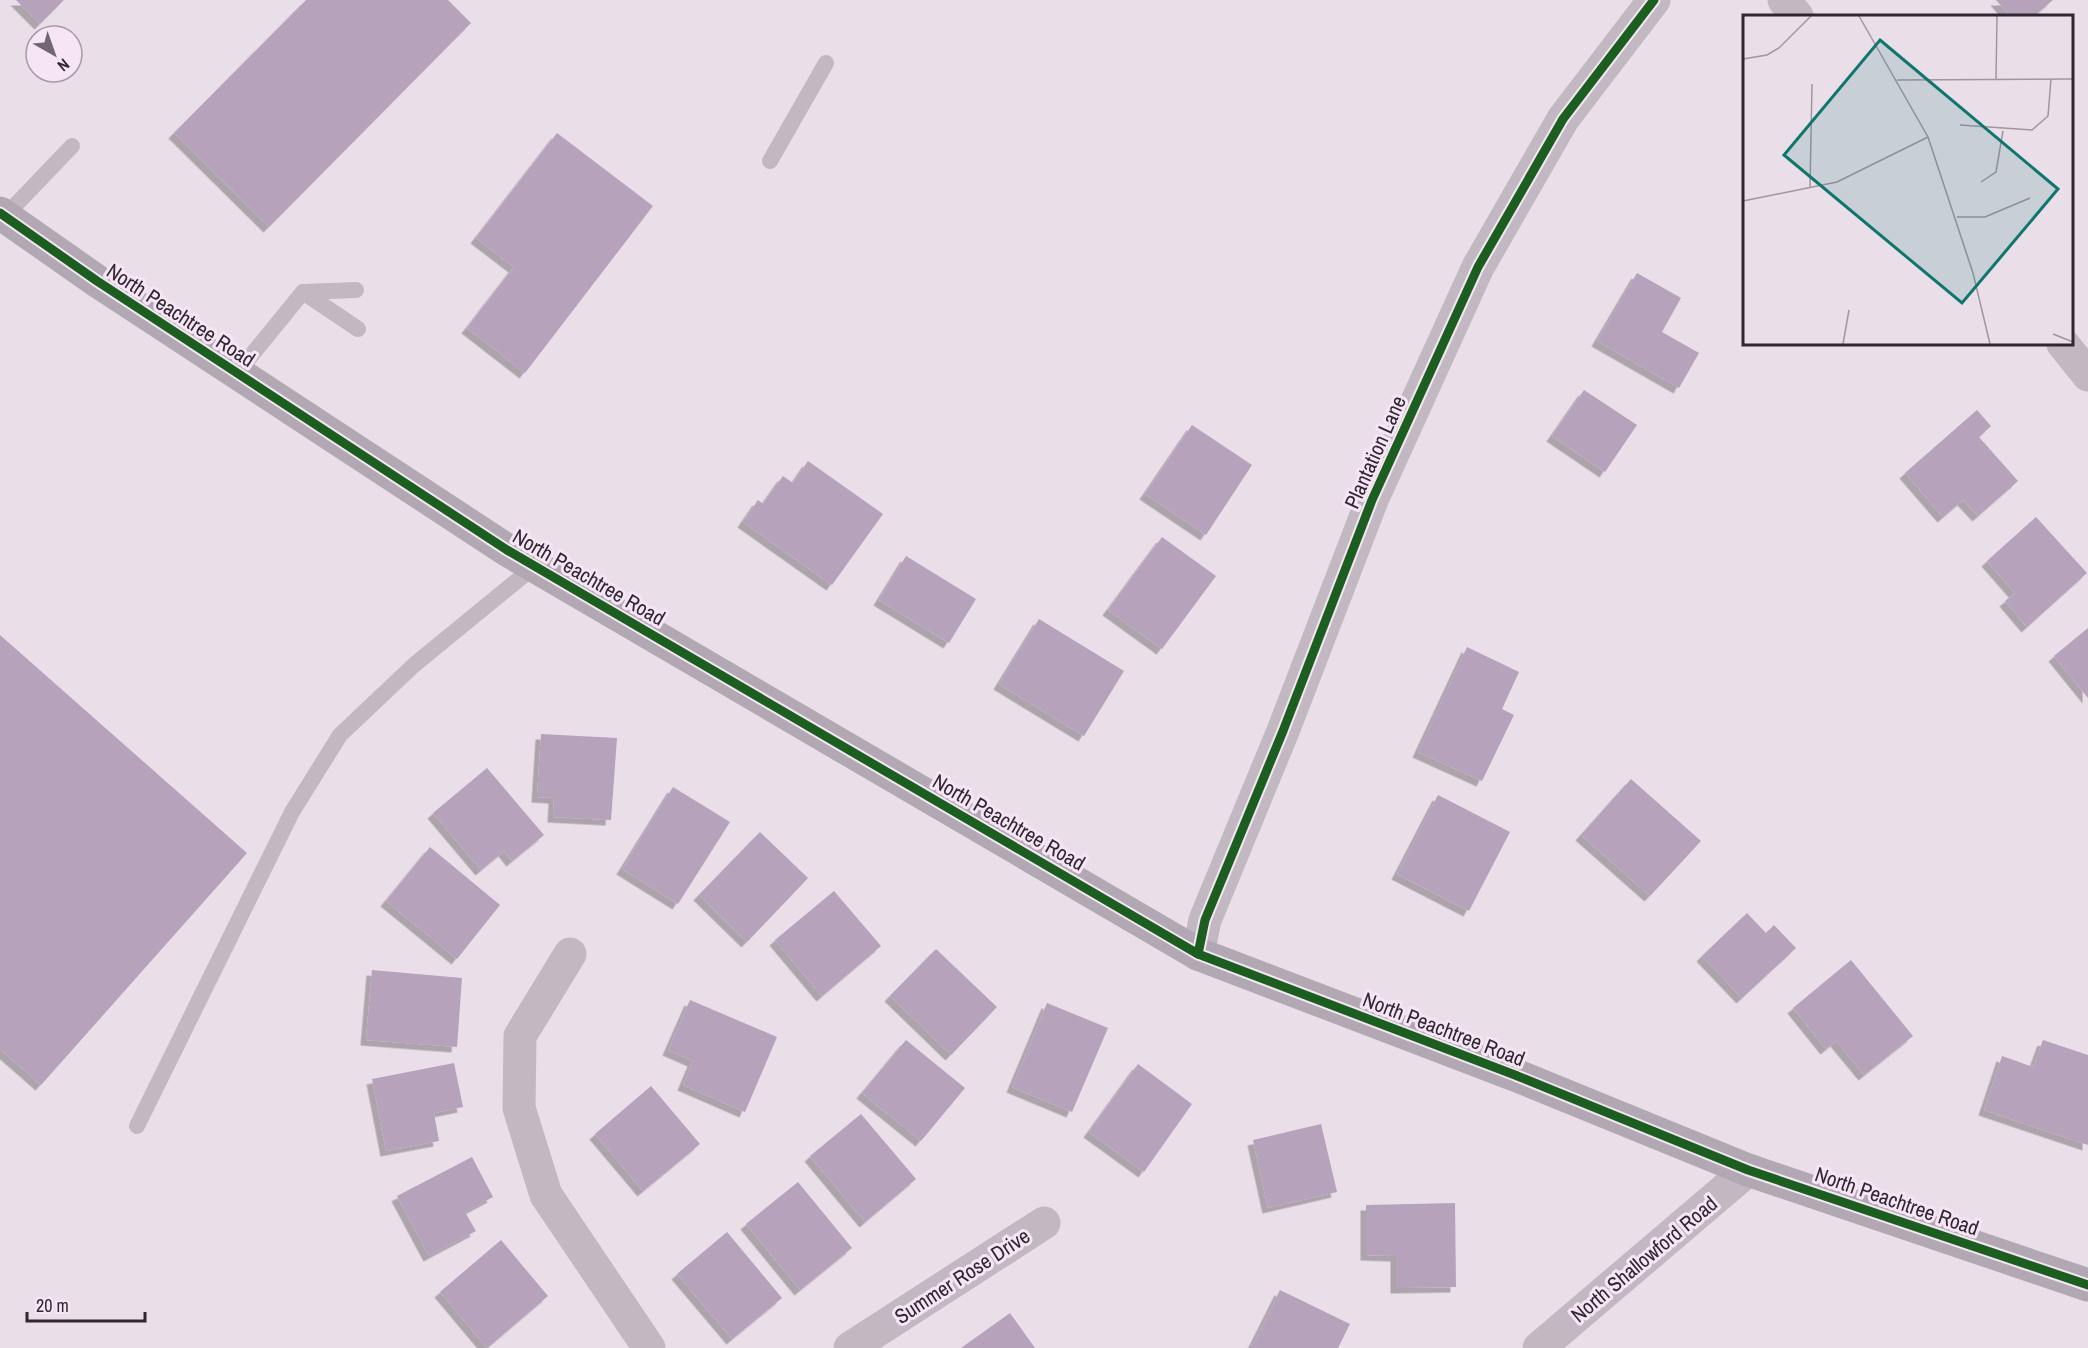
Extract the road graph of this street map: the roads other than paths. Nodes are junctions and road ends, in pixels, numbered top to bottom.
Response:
1 (1654, 0) edge
2 (1784, 0) edge
3 (1796, 15) edge
4 (826, 63) dead end
5 (72, 146) dead end
6 (770, 162) dead end
7 (2, 215) edge
8 (356, 290) dead end
9 (303, 292) junction
10 (358, 330) dead end
11 (2064, 345) edge
12 (237, 373) junction
13 (2088, 375) edge
14 (535, 566) junction
15 (570, 954) dead end
16 (1198, 954) junction
17 (137, 1126) dead end
18 (1748, 1170) junction
19 (1044, 1223) dead end
20 (2088, 1285) edge
21 (649, 1348) edge
22 (850, 1348) edge
23 (1539, 1348) edge

1 - 16 street, Plantation Lane
2 - 3 street
4 - 6 lane
5 - 7 lane
7 - 12 street, North Peachtree Road
8 - 9 lane
9 - 10 lane
9 - 12 lane
11 - 13 street
12 - 14 street, North Peachtree Road
14 - 16 street, North Peachtree Road
14 - 17 lane
15 - 21 street
16 - 18 street, North Peachtree Road
18 - 20 street, North Peachtree Road
18 - 23 street, North Shallowford Road
19 - 22 street, Summer Rose Drive

